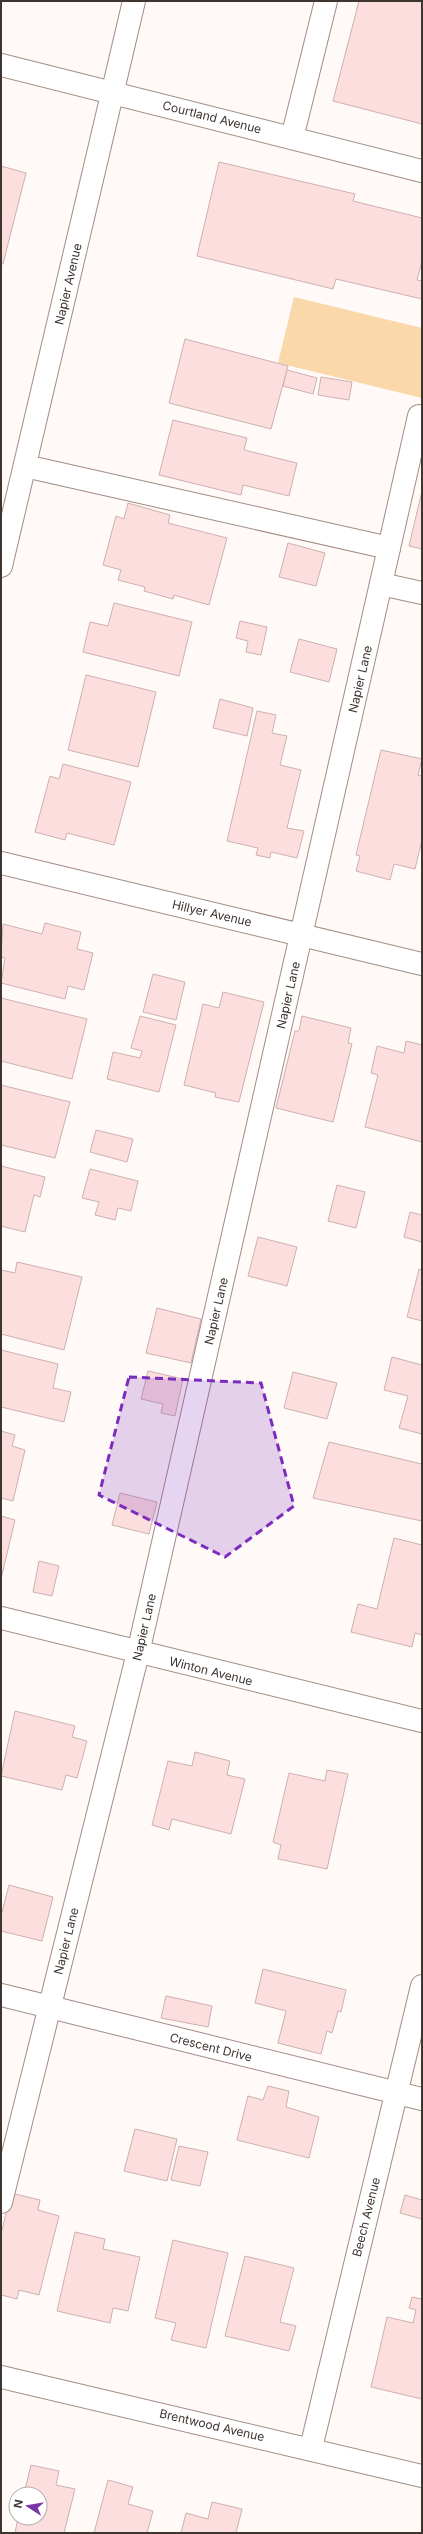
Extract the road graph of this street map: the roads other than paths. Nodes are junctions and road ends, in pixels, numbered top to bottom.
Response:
1 (134, 1) edge
2 (326, 1) edge
3 (1, 65) edge
4 (113, 92) junction
5 (292, 138) junction
6 (422, 171) edge
7 (419, 416) dead end
8 (25, 466) junction
9 (389, 548) junction
10 (1, 566) edge
11 (381, 584) junction
12 (422, 593) edge
13 (1, 862) edge
14 (302, 935) junction
15 (422, 964) edge
16 (1, 1618) edge
17 (138, 1653) junction
18 (422, 1721) edge
19 (422, 1986) edge
20 (1, 1995) edge
21 (50, 2007) junction
22 (396, 2093) junction
23 (422, 2099) edge
24 (1, 2202) edge
25 (1, 2377) edge
26 (311, 2448) junction
27 (422, 2476) edge

1 - 4 street, Napier Avenue
2 - 5 street
3 - 4 street, Courtland Avenue
4 - 5 street, Courtland Avenue
4 - 8 street, Napier Avenue
5 - 6 street, Courtland Avenue
7 - 9 street, Napier Lane
8 - 9 street
8 - 10 street, Napier Avenue
9 - 11 street, Napier Lane
11 - 12 street
11 - 14 street, Napier Lane
13 - 14 street, Hillyer Avenue
14 - 15 street, Hillyer Avenue
14 - 17 street, Napier Lane
16 - 17 street, Winton Avenue
17 - 18 street, Winton Avenue
17 - 21 street, Napier Lane
19 - 22 street, Beech Avenue
20 - 21 street, Crescent Drive
21 - 22 street, Crescent Drive
21 - 24 street, Napier Lane
22 - 23 street, Crescent Drive
22 - 26 street, Beech Avenue
25 - 26 street, Brentwood Avenue
26 - 27 street, Brentwood Avenue

